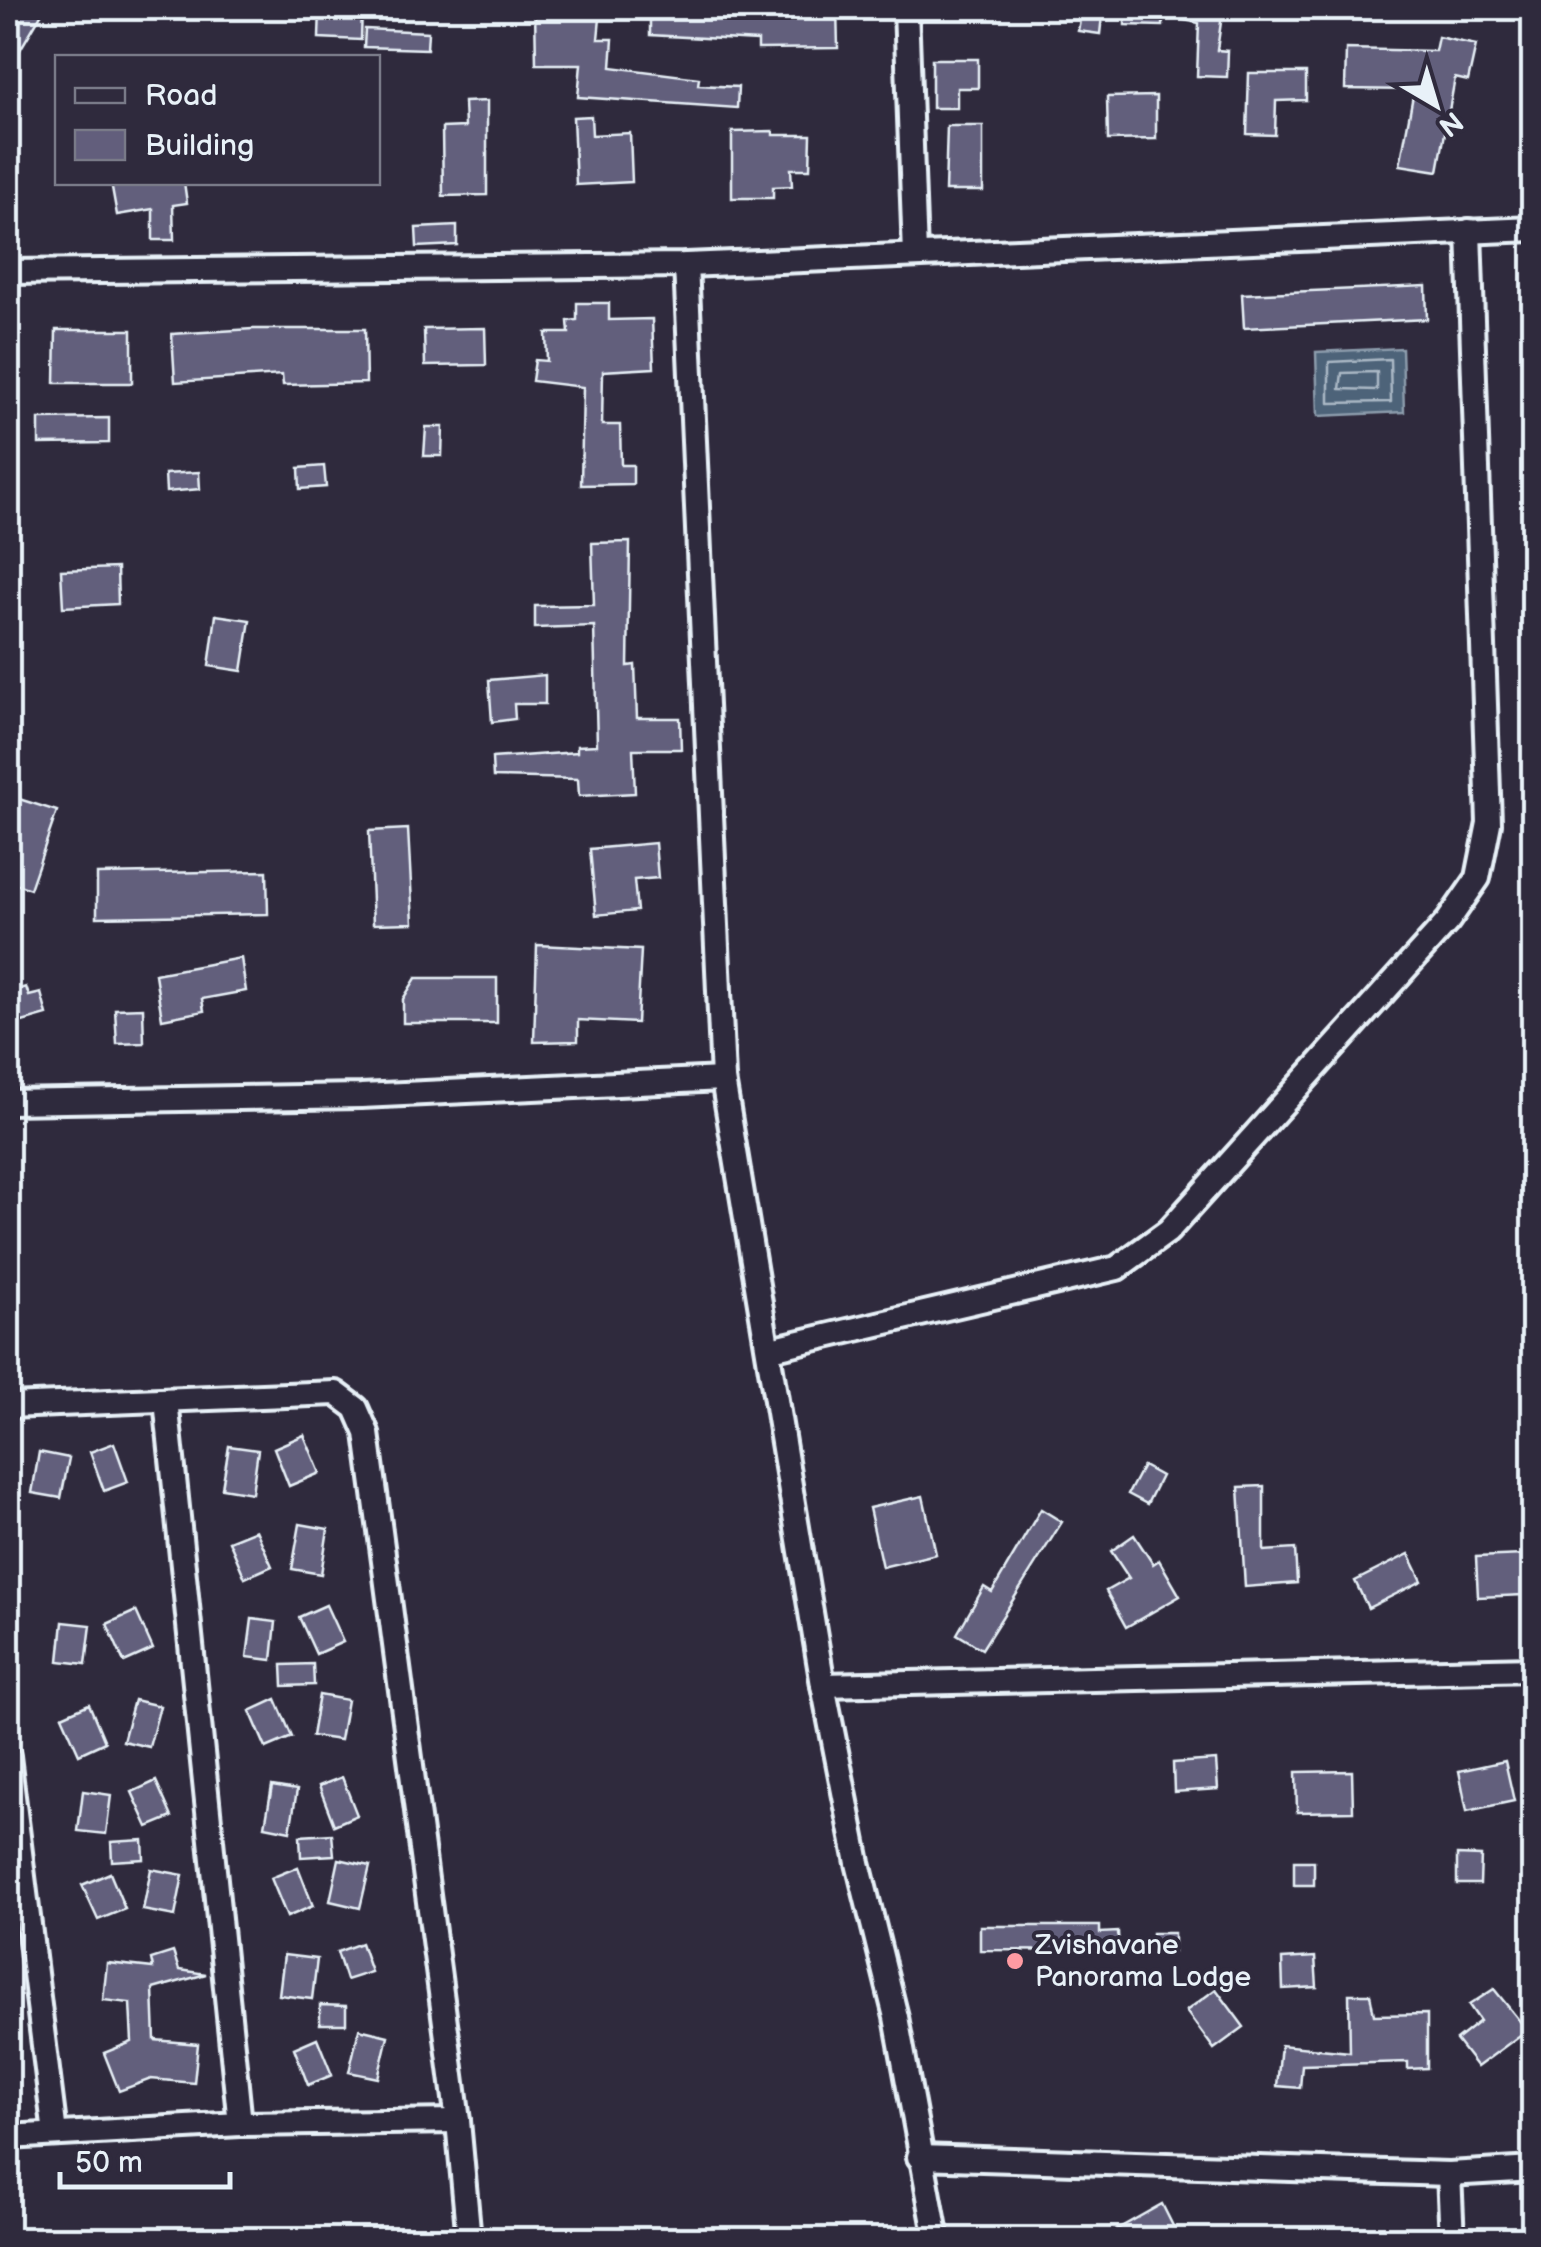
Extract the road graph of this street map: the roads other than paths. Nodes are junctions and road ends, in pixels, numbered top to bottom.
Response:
1 (906, 8) edge
2 (1534, 228) edge
3 (1469, 230) junction
4 (915, 255) junction
5 (686, 265) junction
6 (8, 272) edge
7 (722, 1080) junction
8 (8, 1102) edge
9 (771, 1349) junction
10 (166, 1400) junction
11 (8, 1406) edge
12 (1534, 1669) edge
13 (823, 1685) junction
14 (8, 1756) edge
15 (458, 2121) junction
16 (240, 2124) junction
17 (55, 2134) junction
18 (8, 2137) edge
19 (920, 2157) junction
20 (1534, 2169) edge
21 (1449, 2174) junction
22 (468, 2240) edge
23 (937, 2240) edge
24 (1452, 2240) edge

1 - 4 street
2 - 3 street
3 - 4 street
3 - 9 street
4 - 5 street
5 - 6 street
5 - 7 street
7 - 8 street
7 - 9 street
9 - 13 street
10 - 11 street
10 - 15 street
10 - 16 street
12 - 13 street
13 - 19 street
14 - 17 street
15 - 16 street
15 - 22 street
16 - 17 street
17 - 18 street
19 - 21 street
19 - 23 street
20 - 21 street
21 - 24 street

